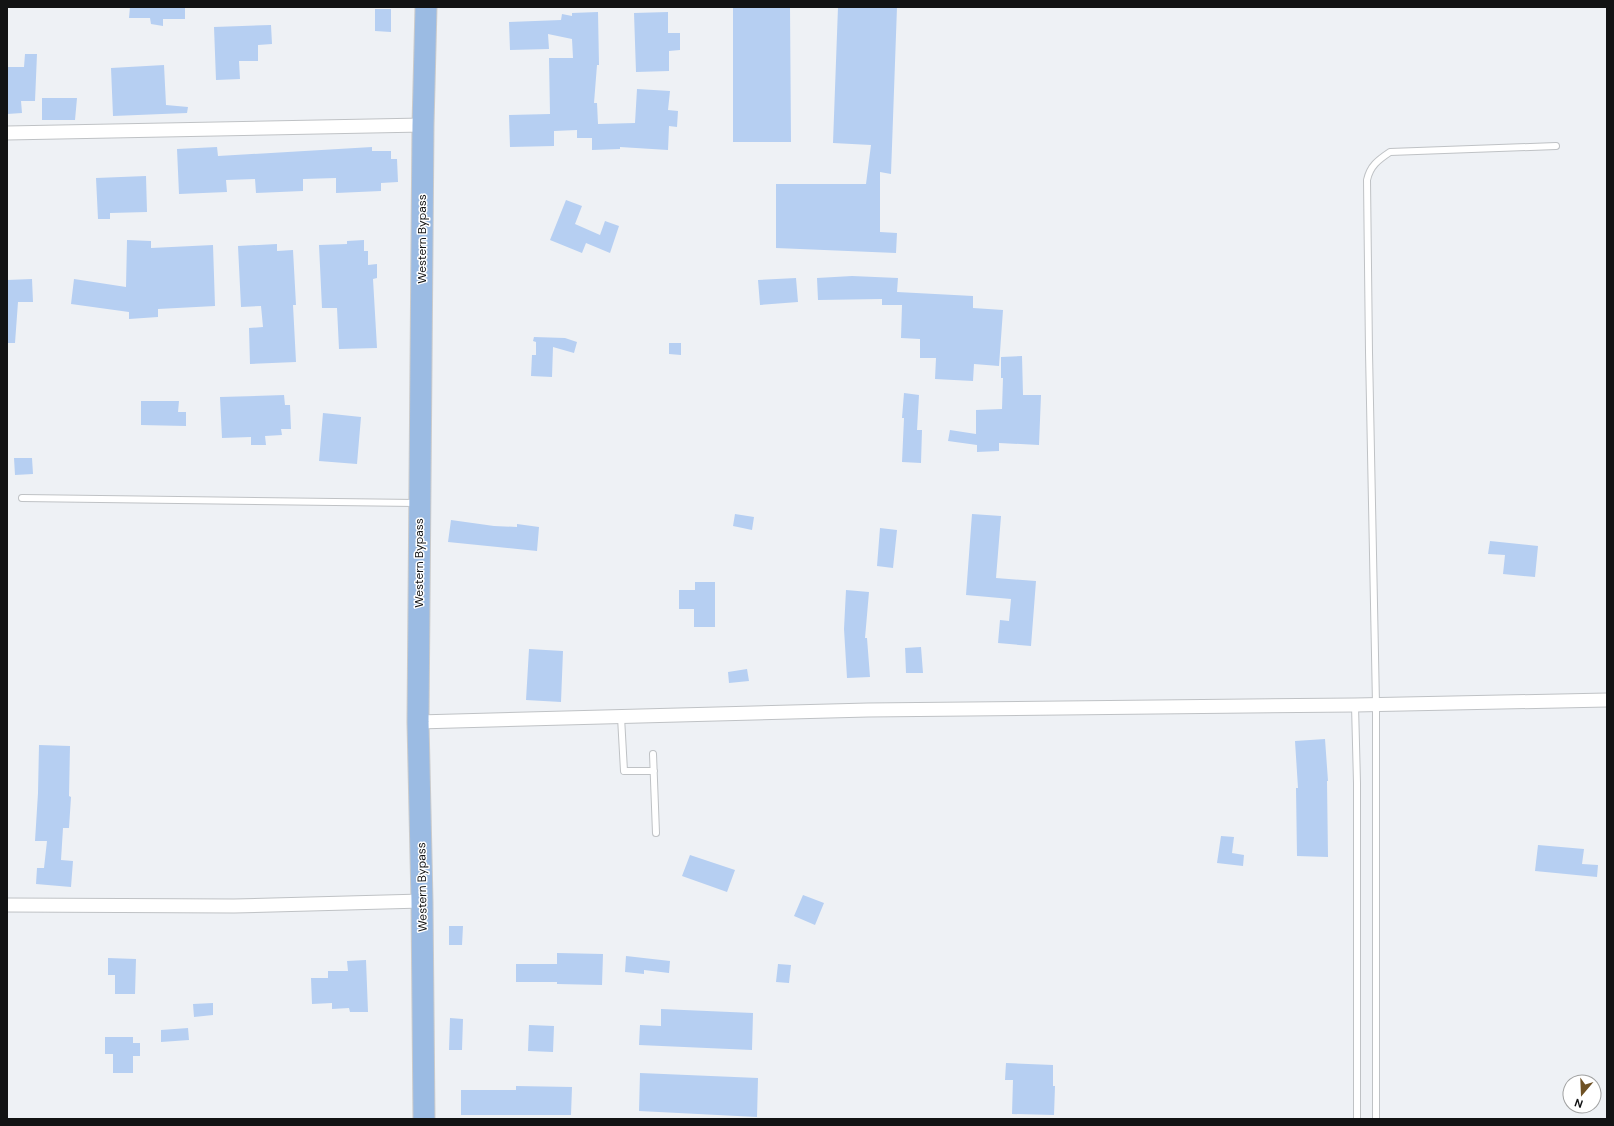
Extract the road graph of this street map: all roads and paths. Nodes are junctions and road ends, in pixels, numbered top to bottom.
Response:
1 (426, 7) edge
2 (423, 125) junction
3 (7, 133) edge
4 (1556, 146) dead end
5 (22, 498) dead end
6 (420, 503) junction
7 (1607, 700) edge
8 (1355, 705) junction
9 (1376, 705) junction
10 (621, 717) junction
11 (418, 722) junction
12 (653, 754) dead end
13 (654, 771) junction
14 (656, 833) dead end
15 (422, 901) junction
16 (7, 905) edge
17 (424, 1119) edge
18 (1357, 1119) edge
19 (1376, 1119) edge

1 - 2 main road, Western Bypass
2 - 3 street
2 - 6 main road, Western Bypass
4 - 9 lane
5 - 6 lane
6 - 11 main road, Western Bypass
7 - 9 street
8 - 9 street
8 - 10 street
8 - 18 lane
9 - 19 lane
10 - 11 street
10 - 13 lane
11 - 15 main road, Western Bypass
12 - 13 lane
13 - 14 lane
15 - 16 street
15 - 17 main road, Western Bypass

